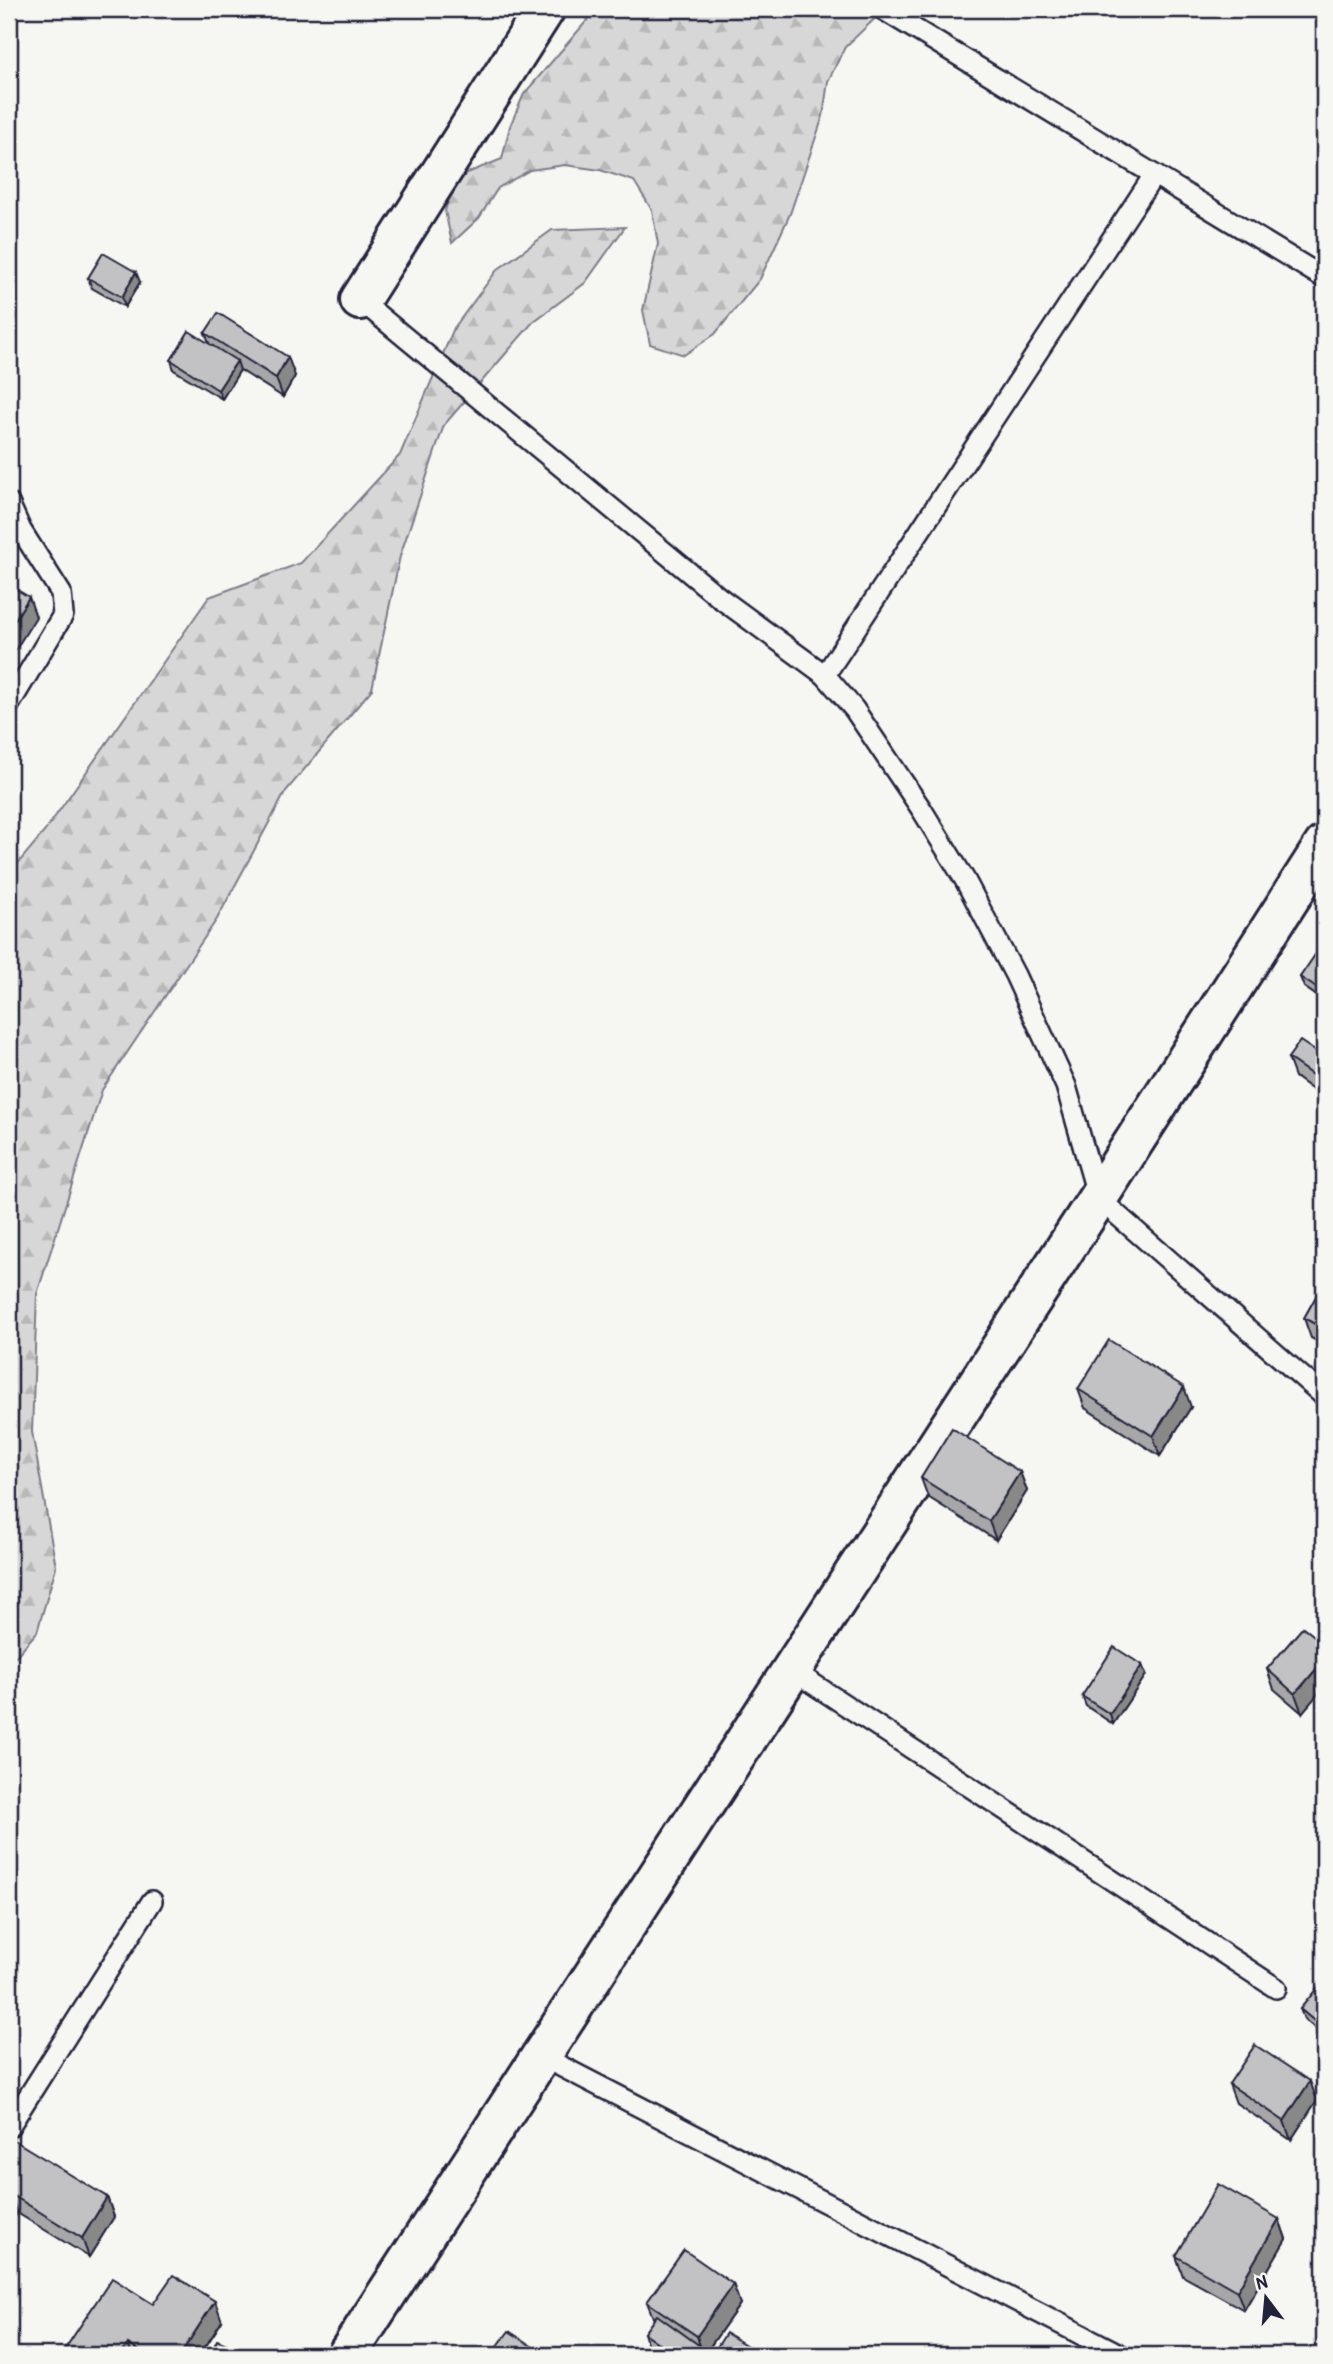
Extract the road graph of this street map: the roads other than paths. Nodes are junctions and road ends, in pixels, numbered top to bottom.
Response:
1 (545, 9) edge
2 (882, 9) edge
3 (1154, 174) junction
4 (1324, 278) edge
5 (360, 300) joint
6 (9, 503) edge
7 (825, 675) junction
8 (9, 705) edge
9 (1324, 845) edge
10 (1098, 1198) junction
11 (1324, 1396) edge
12 (792, 1671) junction
13 (152, 1901) dead end
14 (1276, 1988) dead end
15 (541, 2056) junction
16 (9, 2127) edge
17 (347, 2355) edge
18 (1121, 2355) edge

1 - 5 street
2 - 3 lane
3 - 4 lane
3 - 7 lane
5 - 7 lane
6 - 8 lane
7 - 10 lane
9 - 10 street
10 - 11 lane
10 - 12 street
12 - 14 lane
12 - 15 street
13 - 16 lane
15 - 17 street
15 - 18 lane

